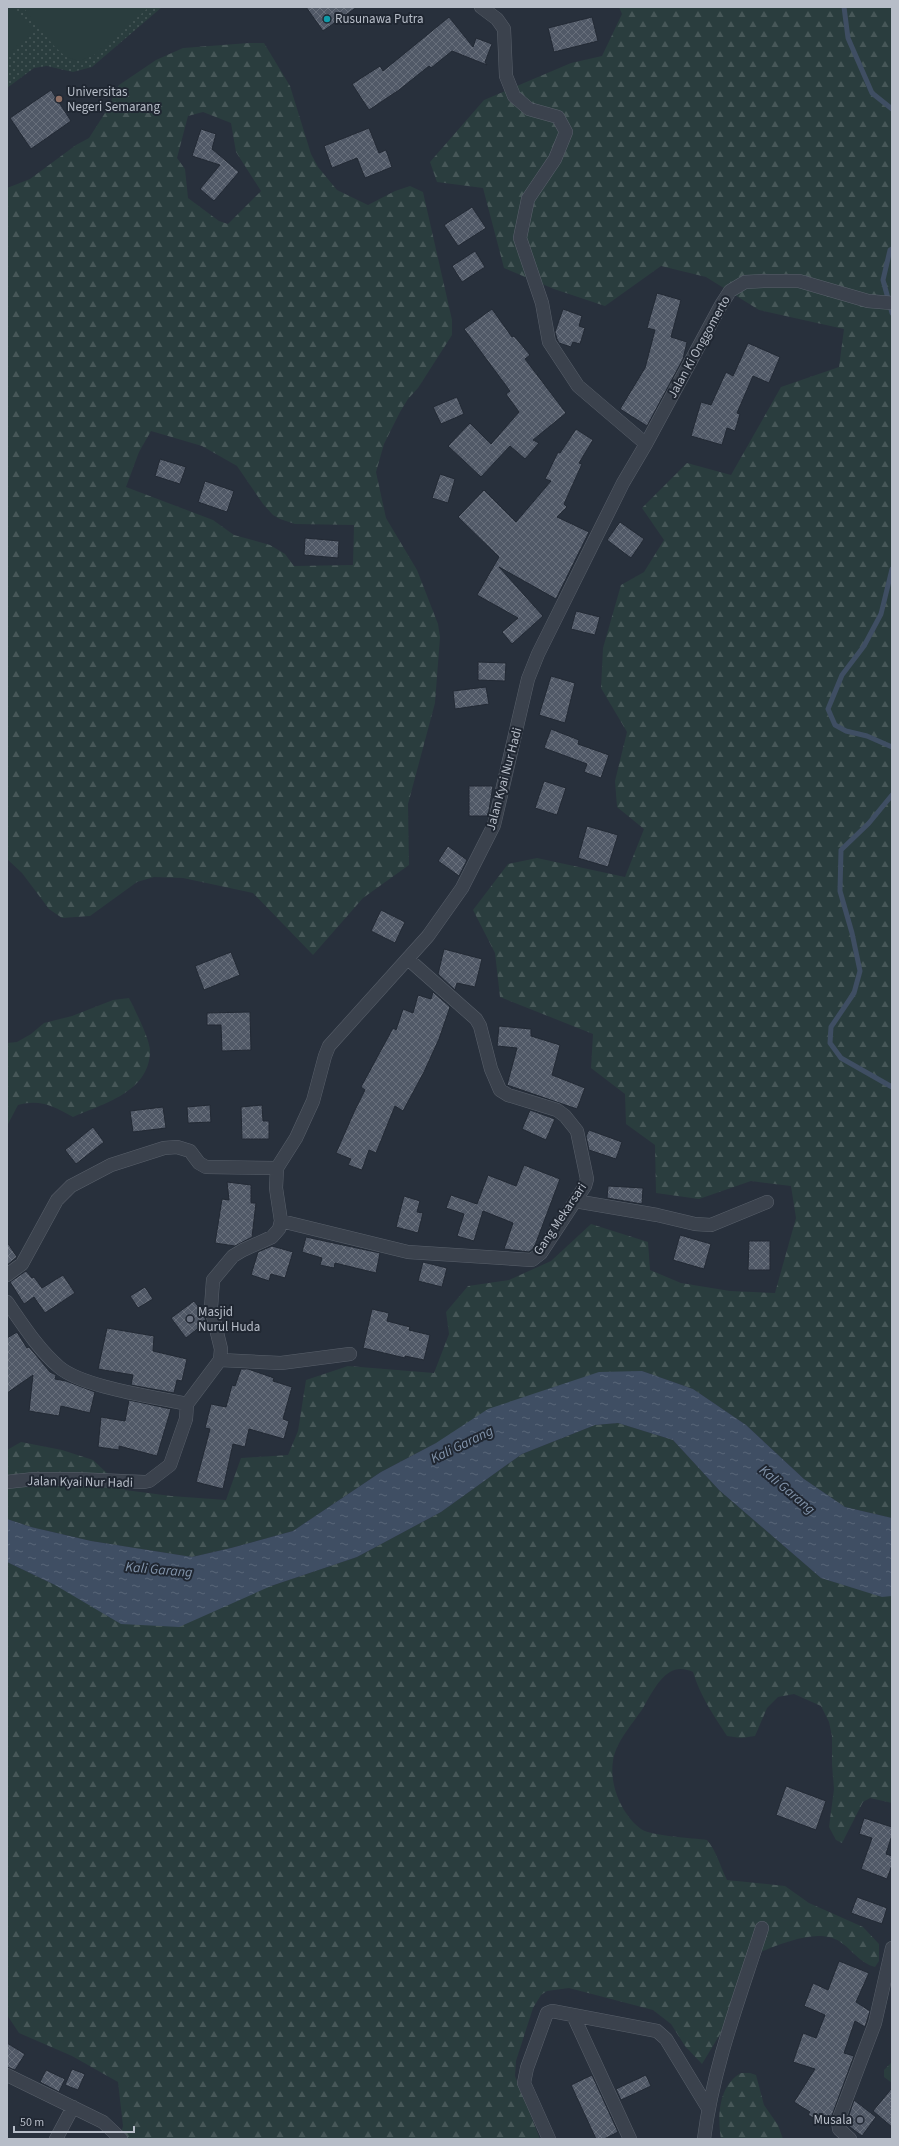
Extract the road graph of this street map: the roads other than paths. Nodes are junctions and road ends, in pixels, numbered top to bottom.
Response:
1 (481, 7) edge
2 (892, 303) edge
3 (646, 444) junction
4 (408, 959) junction
5 (277, 1168) junction
6 (575, 1201) junction
7 (767, 1202) dead end
8 (281, 1222) junction
9 (7, 1275) edge
10 (7, 1302) edge
11 (350, 1354) dead end
12 (220, 1360) junction
13 (187, 1404) junction
14 (7, 1482) edge
15 (762, 1928) dead end
16 (892, 1948) edge
17 (573, 2015) junction
18 (7, 2075) edge
19 (73, 2107) junction
20 (708, 2108) junction
21 (56, 2139) edge
22 (121, 2139) edge
23 (549, 2139) edge
24 (630, 2139) edge
25 (704, 2139) edge
26 (850, 2139) edge

1 - 3 street
2 - 3 street, Jalan Ki Onggomerto
3 - 4 street, Jalan Kyai Nur Hadi
4 - 5 street, Jalan Kyai Nur Hadi
4 - 6 street, Gang Mekarsari
5 - 8 street, Jalan Kyai Nur Hadi
5 - 9 street
6 - 7 street
6 - 8 street, Gang Mekarsari
8 - 12 street
10 - 13 street
11 - 12 street
12 - 13 street, Jalan Kyai Nur Hadi
13 - 14 street, Jalan Kyai Nur Hadi
15 - 20 street
16 - 26 street
17 - 20 street
17 - 23 street
17 - 24 street
18 - 19 street
19 - 21 street
19 - 22 street
20 - 25 street

